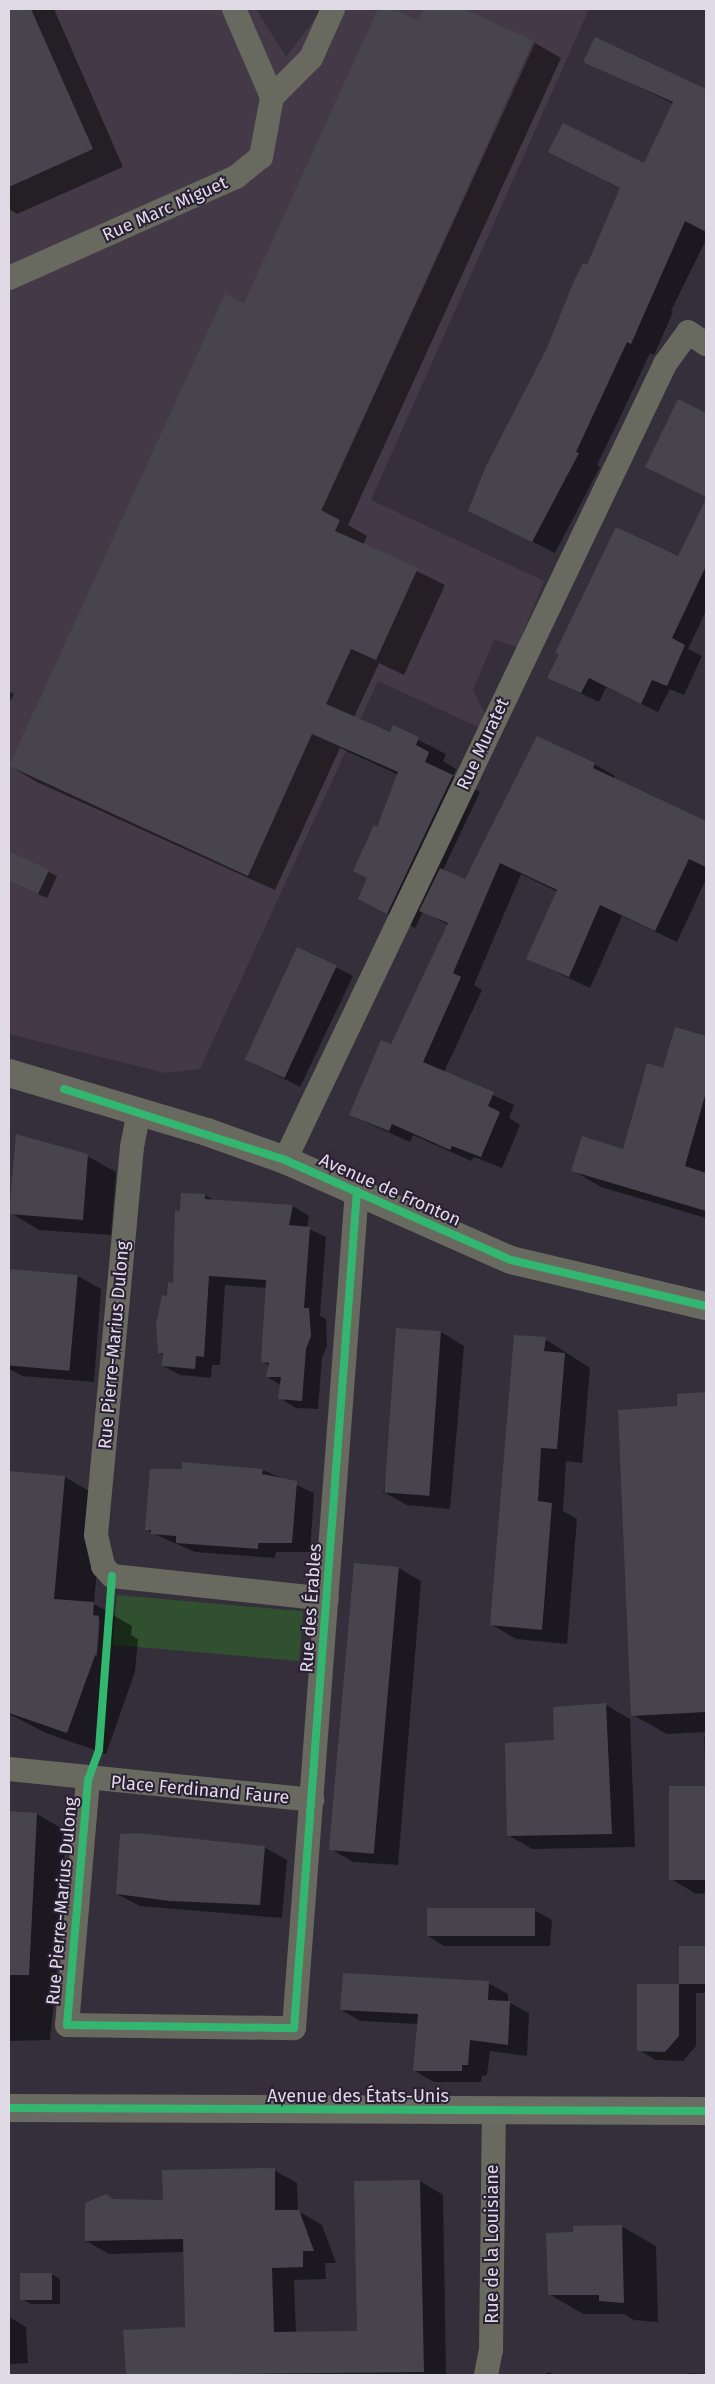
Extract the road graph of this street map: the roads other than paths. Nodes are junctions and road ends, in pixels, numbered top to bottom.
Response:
1 (234, 9) edge
2 (333, 9) edge
3 (272, 98) junction
4 (9, 278) edge
5 (697, 338) edge
6 (9, 1074) edge
7 (139, 1111) junction
8 (286, 1160) junction
9 (358, 1191) junction
10 (706, 1306) edge
11 (327, 1599) junction
12 (9, 1769) edge
13 (88, 1780) junction
14 (312, 1800) junction
15 (294, 2028) joint
16 (9, 2108) edge
17 (494, 2112) junction
18 (706, 2112) edge
19 (486, 2375) edge

1 - 3 street
2 - 3 street
3 - 4 street, Rue Marc Miguet
5 - 8 street, Rue Muratet
6 - 7 street, Avenue de Fronton
7 - 8 street, Avenue de Fronton
7 - 11 street, Rue Pierre-Marius Dulong
8 - 9 street, Avenue de Fronton
9 - 10 street, Avenue de Fronton
9 - 11 street, Rue des Érables
11 - 14 street, Rue des Érables
12 - 13 street, Place Ferdinand Faure
13 - 14 street, Place Ferdinand Faure
13 - 15 street, Rue Pierre-Marius Dulong
14 - 15 street, Rue des Érables
16 - 17 main road, Avenue des États-Unis
17 - 18 main road, Avenue des États-Unis
17 - 19 street, Rue de la Louisiane

